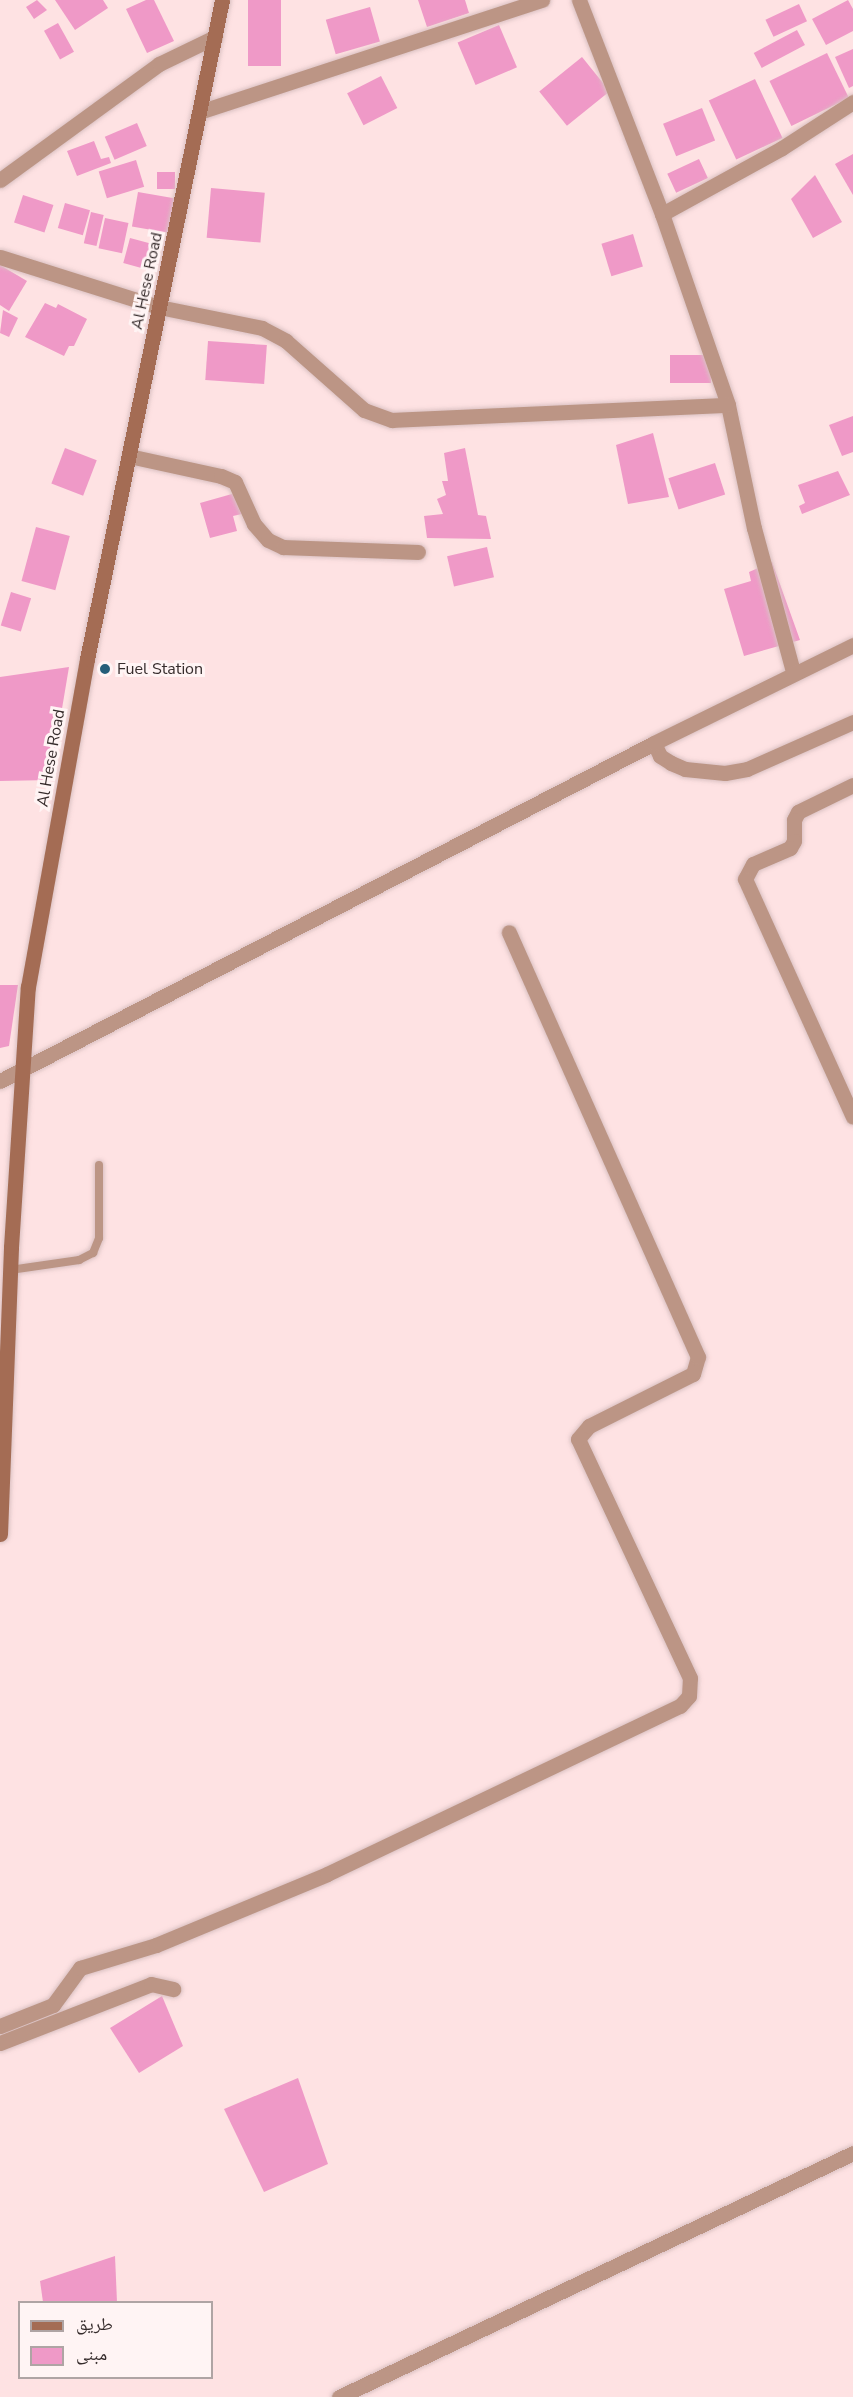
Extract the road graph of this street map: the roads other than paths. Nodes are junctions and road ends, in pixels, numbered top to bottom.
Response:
1 (222, 0) edge
2 (542, 0) edge
3 (579, 0) edge
4 (215, 37) junction
5 (853, 102) edge
6 (202, 111) junction
7 (0, 180) edge
8 (662, 214) junction
9 (0, 257) edge
10 (159, 307) junction
11 (728, 405) junction
12 (129, 456) junction
13 (418, 552) dead end
14 (853, 645) edge
15 (793, 672) junction
16 (853, 722) edge
17 (654, 743) junction
18 (853, 785) edge
19 (508, 932) dead end
20 (21, 1071) junction
21 (0, 1082) edge
22 (853, 1117) edge
23 (99, 1165) dead end
24 (10, 1270) junction
25 (0, 1534) edge
26 (172, 1989) dead end
27 (0, 2026) edge
28 (0, 2043) edge
29 (851, 2159) edge
30 (339, 2397) edge

1 - 4 street, Al Hese Road
2 - 6 street
3 - 8 street
4 - 6 street, Al Hese Road
4 - 7 street
5 - 8 street
6 - 10 street, Al Hese Road
8 - 11 street
9 - 10 street
10 - 11 street
10 - 12 street, Al Hese Road
11 - 15 street
12 - 13 street
12 - 20 street, Al Hese Road
14 - 15 street
15 - 17 street
16 - 17 street
17 - 20 street
18 - 22 street
19 - 27 street
20 - 21 street
20 - 24 street, Al Hese Road
23 - 24 lane
24 - 25 street, Al Hese Road
26 - 28 street
29 - 30 street

